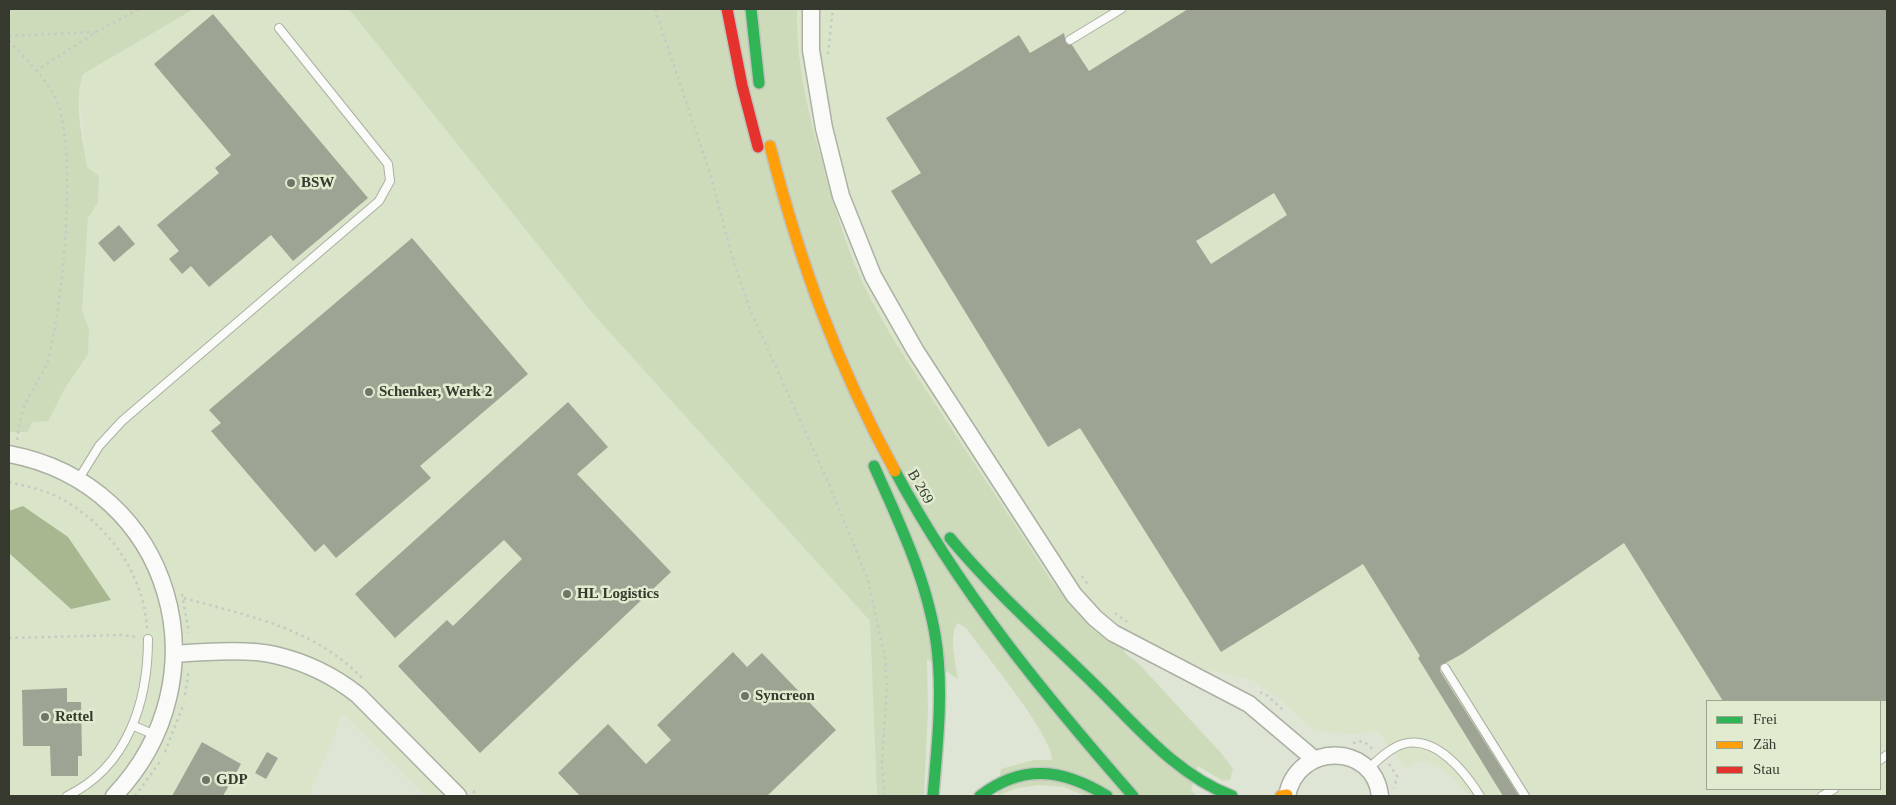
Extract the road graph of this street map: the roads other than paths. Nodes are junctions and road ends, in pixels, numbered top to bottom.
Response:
1 (727, 9) edge
2 (740, 9) edge
3 (751, 9) edge
4 (760, 9) edge
5 (811, 9) edge
6 (1121, 9) edge
7 (279, 28) dead end
8 (1070, 40) dead end
9 (770, 140) dead end
10 (859, 402) junction
11 (857, 423) dead end
12 (13, 447) edge
13 (868, 451) dead end
14 (78, 480) junction
15 (148, 639) road end
16 (183, 654) junction
17 (1445, 668) dead end
18 (134, 726) junction
19 (157, 735) junction
20 (1314, 759) junction
21 (1368, 769) junction
22 (1387, 794) edge
23 (67, 796) edge
24 (114, 796) edge
25 (458, 796) edge
26 (933, 796) edge
27 (980, 796) edge
28 (1107, 796) edge
29 (1121, 796) edge
30 (1133, 796) edge
31 (1232, 796) edge
32 (1285, 796) edge
33 (1480, 796) edge
34 (1525, 796) edge

1 - 2 main road
3 - 4 main road
5 - 20 street
6 - 8 lane
7 - 14 lane
9 - 10 main road, B 269 / B 269
10 - 30 main road, B 269 / B 269
10 - 31 main road
11 - 29 main road
12 - 14 street
13 - 26 main road
14 - 16 street
15 - 18 lane
16 - 19 street
16 - 25 street
17 - 34 lane
18 - 19 lane
18 - 23 lane
19 - 24 street
20 - 21 street
20 - 32 street
21 - 22 street
21 - 33 lane
27 - 28 main road

